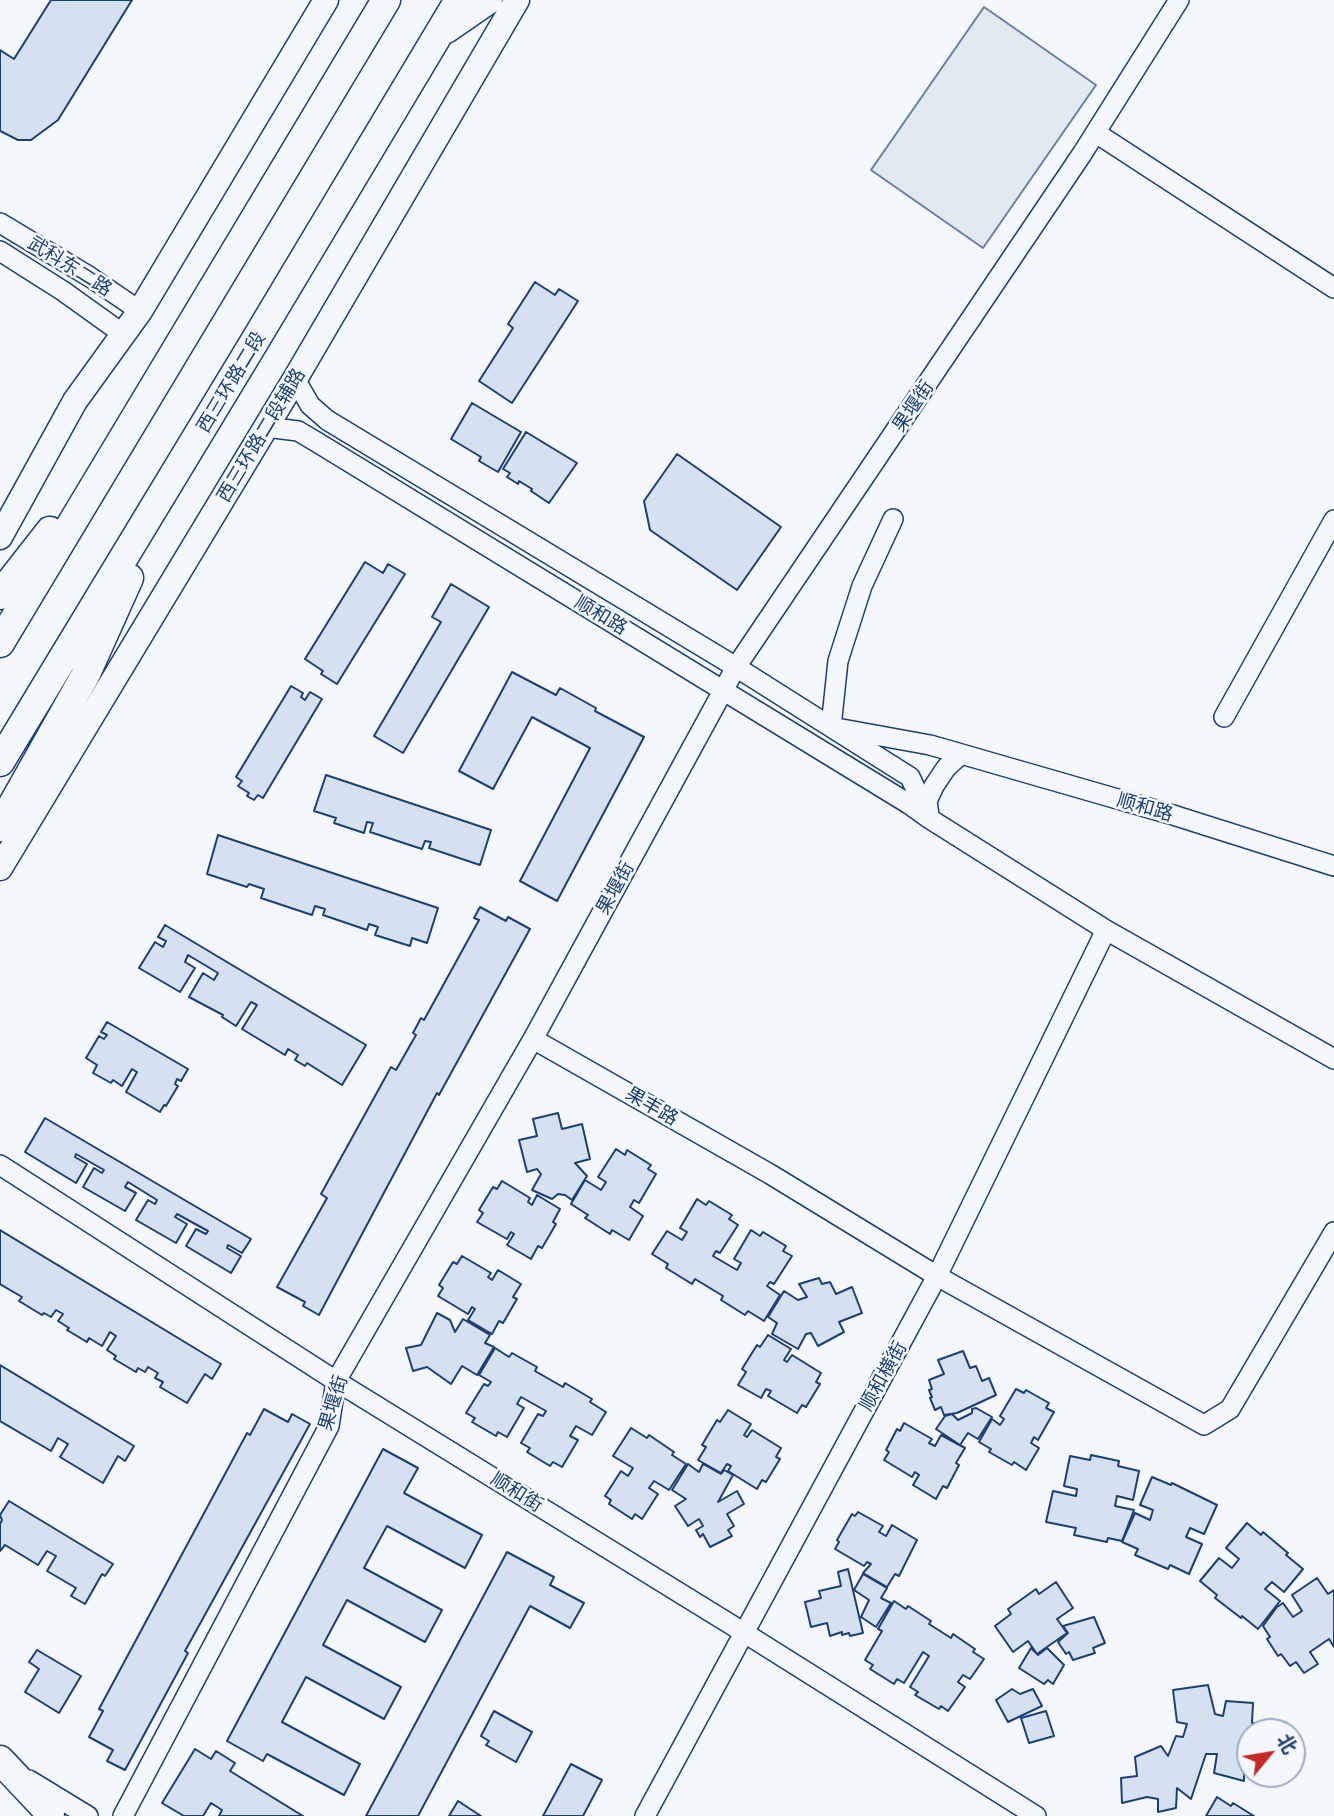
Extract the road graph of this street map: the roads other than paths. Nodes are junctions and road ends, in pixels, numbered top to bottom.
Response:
1 (326, 0) edge
2 (386, 0) edge
3 (458, 0) edge
4 (488, 0) edge
5 (517, 0) edge
6 (1179, 0) edge
7 (438, 34) junction
8 (1096, 133) junction
9 (0, 223) edge
10 (0, 251) edge
11 (1334, 288) edge
12 (140, 311) junction
13 (123, 334) junction
14 (295, 379) junction
15 (266, 427) junction
16 (129, 429) junction
17 (182, 461) junction
18 (893, 519) dead end
19 (1334, 520) edge
20 (0, 537) edge
21 (0, 596) edge
22 (0, 643) edge
23 (736, 667) junction
24 (724, 690) junction
25 (1224, 716) dead end
26 (831, 727) junction
27 (930, 746) junction
28 (961, 754) junction
29 (0, 762) edge
30 (910, 777) junction
31 (909, 804) junction
32 (930, 820) junction
33 (0, 827) edge
34 (1334, 866) edge
35 (0, 868) edge
36 (1106, 930) junction
37 (533, 1038) junction
38 (1334, 1058) edge
39 (0, 1165) edge
40 (1334, 1232) edge
41 (937, 1276) junction
42 (336, 1381) junction
43 (743, 1632) junction
44 (0, 1759) edge
45 (0, 1783) edge
46 (52, 1814) edge
47 (88, 1816) edge
48 (123, 1816) edge
49 (645, 1816) edge
50 (1036, 1816) edge

1 - 12 main road
2 - 16 highway
3 - 7 highway, 西三环路二段
4 - 7 highway
5 - 14 main road, 西三环路二段辅路
6 - 8 street, 果堰街
7 - 17 highway, 西三环路二段
8 - 11 street
8 - 23 street, 果堰街
9 - 12 street, 武科东二路
10 - 13 street, 武科东二路
12 - 13 main road
13 - 20 main road
14 - 15 main road, 西三环路二段辅路
14 - 23 street, 顺和路
15 - 24 street, 顺和路
15 - 35 main road, 西三环路二段辅路
16 - 21 highway
16 - 22 highway
17 - 29 highway, 西三环路二段
17 - 33 highway
18 - 26 street
19 - 25 street
23 - 24 street, 果堰街
23 - 26 street, 顺和路
24 - 31 street, 顺和路
24 - 37 street, 果堰街
26 - 27 street, 顺和路
26 - 30 street, 顺和路
27 - 28 street, 顺和路
27 - 30 street
28 - 32 street
28 - 34 street, 顺和路
30 - 31 street
30 - 32 street
31 - 32 street, 顺和路
32 - 36 street, 顺和路
36 - 38 street, 顺和路
36 - 41 street, 顺和横街
37 - 41 street, 果丰路
37 - 42 street, 果堰街
39 - 42 street, 顺和街
40 - 41 street
41 - 43 street, 顺和横街
42 - 43 street, 顺和街
42 - 48 street, 果堰街
43 - 49 street, 顺和横街
43 - 50 street, 顺和街
44 - 46 highway
44 - 47 street
45 - 46 highway

